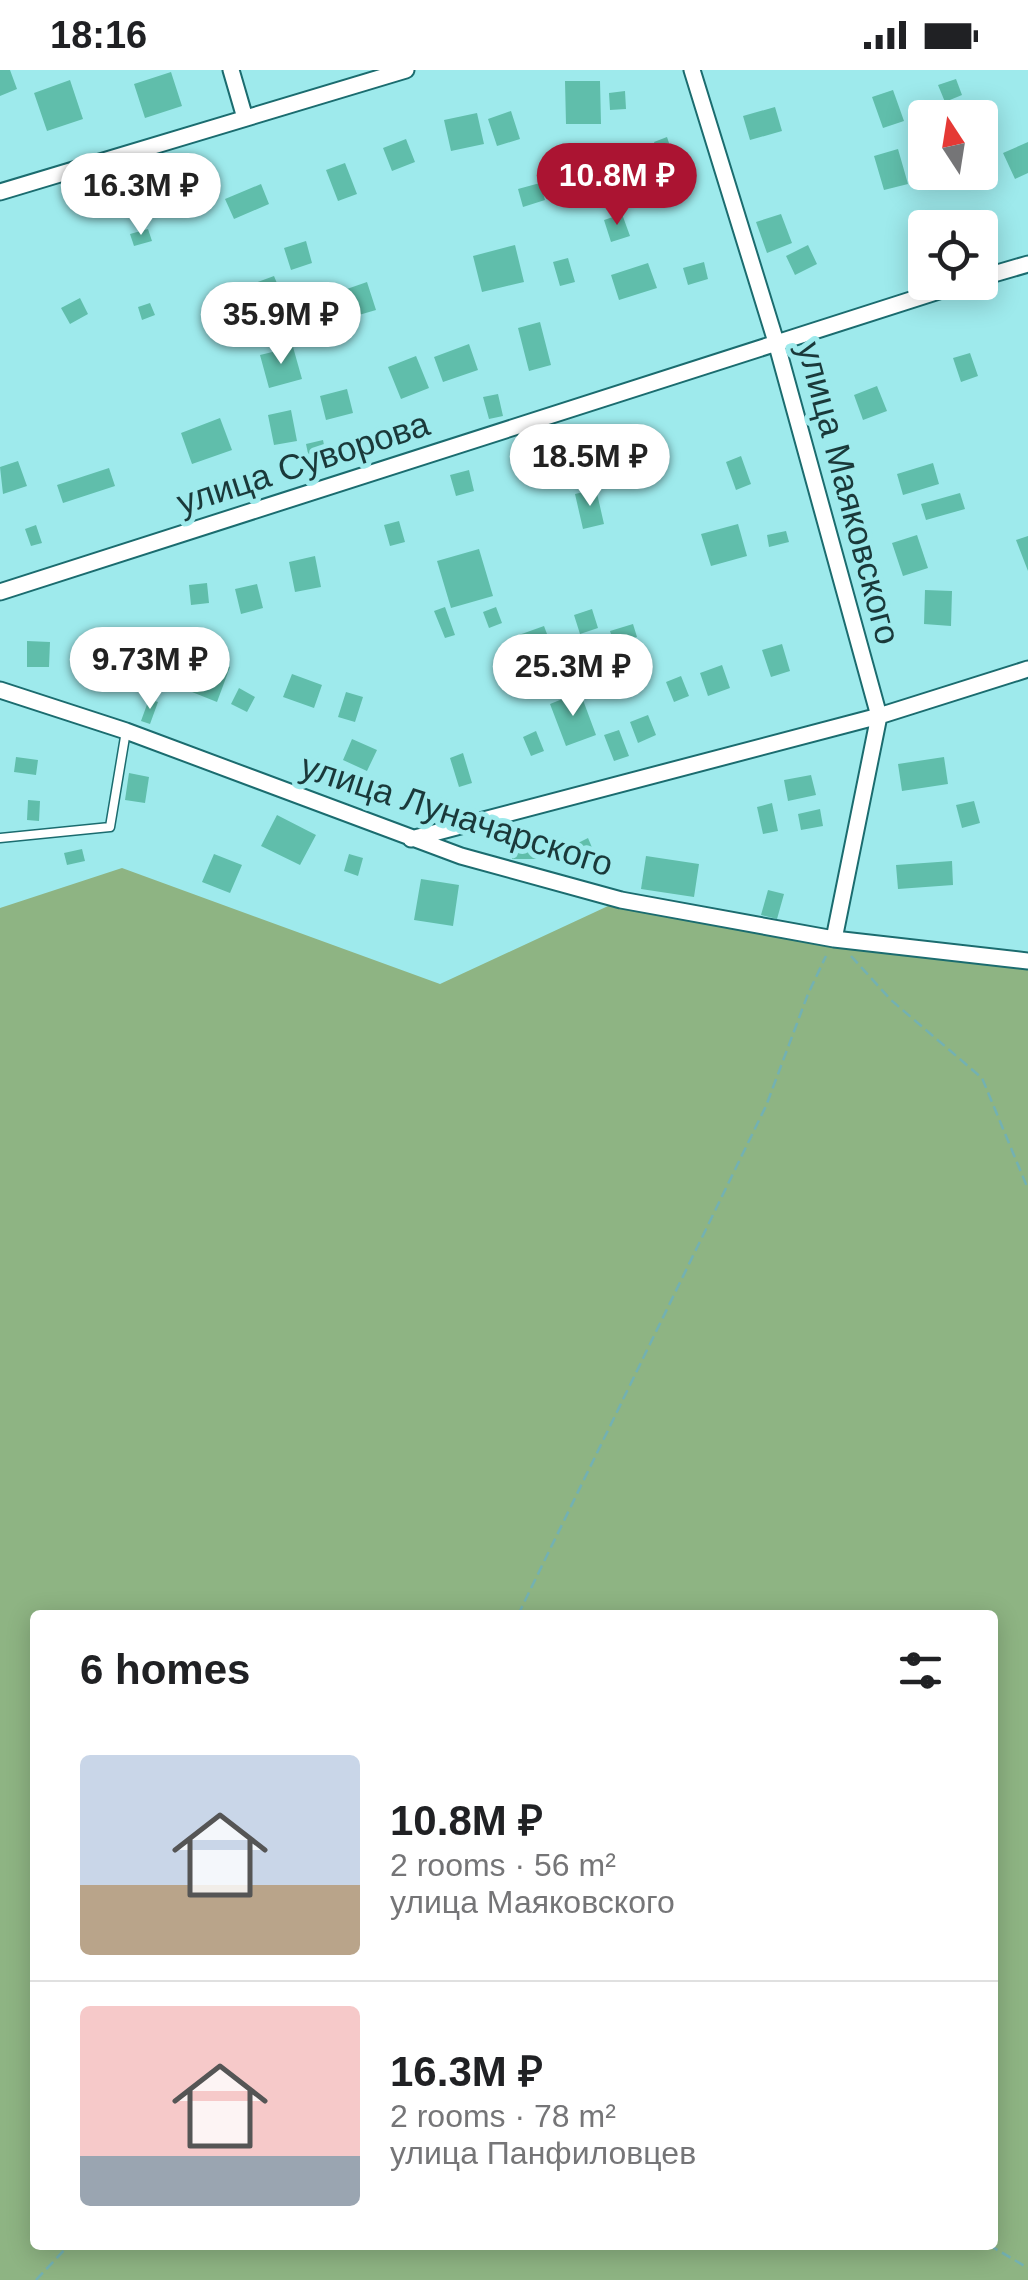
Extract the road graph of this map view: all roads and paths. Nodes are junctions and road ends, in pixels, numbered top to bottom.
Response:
1 (231, 70) edge
2 (406, 70) edge
3 (692, 70) edge
4 (245, 118) junction
5 (0, 192) edge
6 (1028, 264) edge
7 (998, 273) edge
8 (910, 300) edge
9 (776, 342) junction
10 (0, 592) edge
11 (1028, 669) edge
12 (0, 690) edge
13 (879, 716) junction
14 (126, 731) junction
15 (0, 838) edge
16 (411, 839) junction
17 (834, 939) junction
18 (1028, 961) edge
19 (1028, 1189) edge
20 (520, 1610) edge
21 (65, 2250) edge
22 (997, 2250) edge
23 (1028, 2268) edge
24 (36, 2280) edge

1 - 4 street
2 - 4 street
3 - 9 street, улица Маяковского
4 - 5 street
6 - 7 street
8 - 9 street, улица Суворова
9 - 10 street, улица Суворова
9 - 13 street, улица Маяковского
11 - 13 street
12 - 14 street, улица Луначарского
13 - 16 street
13 - 17 street, улица Маяковского
14 - 15 lane
14 - 16 street, улица Луначарского
16 - 17 street, улица Луначарского
17 - 18 street, улица Луначарского
17 - 19 path
17 - 20 path
21 - 24 path
22 - 23 path

